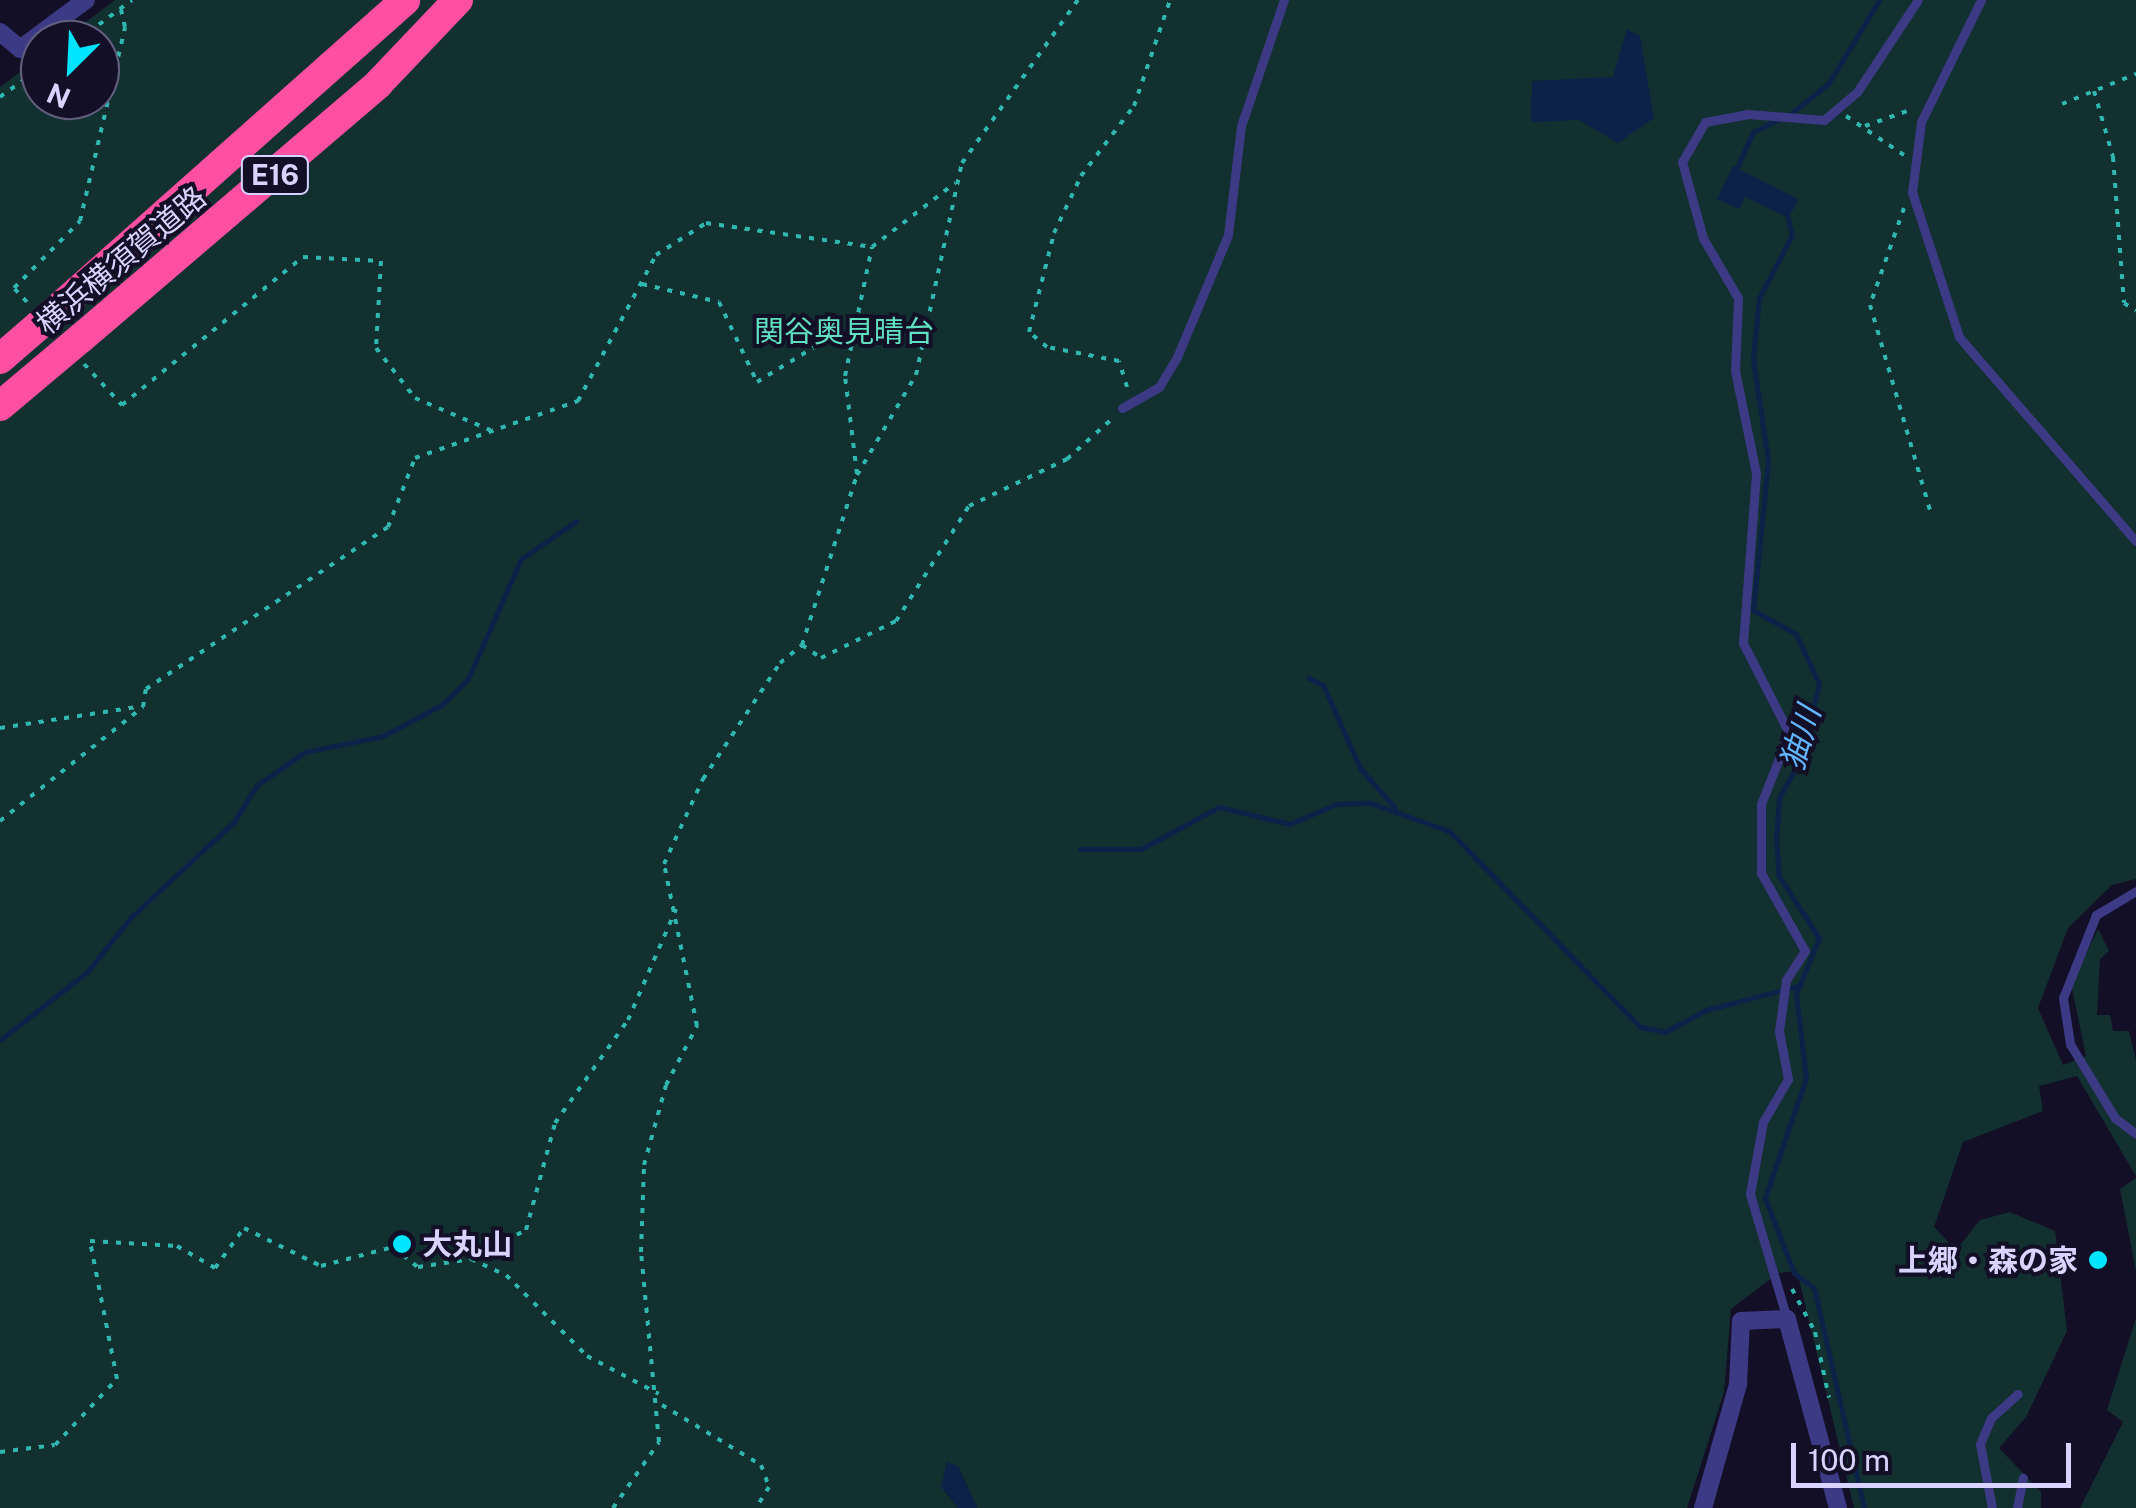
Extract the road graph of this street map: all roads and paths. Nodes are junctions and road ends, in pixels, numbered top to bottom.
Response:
1 (86, 0) edge
2 (132, 0) edge
3 (405, 0) edge
4 (458, 0) edge
5 (1078, 0) edge
6 (1170, 0) edge
7 (1284, 0) edge
8 (1918, 0) edge
9 (1981, 0) edge
10 (121, 9) junction
11 (106, 20) edge
12 (0, 32) edge
13 (2136, 74) edge
14 (2094, 91) junction
15 (1929, 104) junction
16 (2062, 104) dead end
17 (1835, 111) junction
18 (1866, 126) junction
19 (1916, 164) junction
20 (955, 184) junction
21 (1912, 192) junction
22 (872, 247) junction
23 (641, 284) junction
24 (2136, 311) edge
25 (47, 315) junction
26 (852, 341) junction
27 (82, 350) junction
28 (0, 360) edge
29 (0, 406) edge
30 (1122, 408) junction
31 (493, 432) junction
32 (857, 475) junction
33 (1931, 513) dead end
34 (2136, 540) edge
35 (802, 646) junction
36 (143, 707) junction
37 (0, 728) edge
38 (0, 820) edge
39 (2136, 892) edge
40 (676, 908) junction
41 (2136, 1134) edge
42 (471, 1260) junction
43 (1788, 1319) junction
44 (660, 1394) junction
45 (2018, 1394) dead end
46 (660, 1404) junction
47 (0, 1452) edge
48 (2023, 1478) dead end
49 (613, 1508) edge
50 (756, 1508) edge
51 (1703, 1508) edge
52 (1838, 1508) edge
53 (1992, 1508) edge
54 (2017, 1508) edge

1 - 12 street
2 - 10 path
3 - 25 highway, 横浜横須賀道路 / E16
4 - 27 highway, 横浜横須賀道路 / E16
5 - 20 path
6 - 30 path
7 - 30 lane
8 - 17 lane
9 - 15 lane
10 - 11 path
10 - 25 path
13 - 14 path
14 - 16 path
14 - 24 path
15 - 18 path
15 - 19 lane
17 - 18 path
17 - 43 lane
18 - 19 path
19 - 21 lane
20 - 22 path
20 - 32 path
21 - 33 path
21 - 34 lane
22 - 23 path
22 - 26 path
23 - 26 path
23 - 31 path
25 - 28 highway, 横浜横須賀道路 / E16, bridge
26 - 32 path
27 - 29 highway, 横浜横須賀道路 / E16, bridge
27 - 31 path
30 - 35 path
31 - 36 path
32 - 35 path
35 - 40 path
36 - 37 path
36 - 38 path
39 - 41 lane
40 - 42 path
40 - 44 path
42 - 44 path
42 - 47 path
43 - 51 street
43 - 52 street
44 - 46 path
45 - 53 lane
46 - 49 path
46 - 50 path
48 - 54 lane

